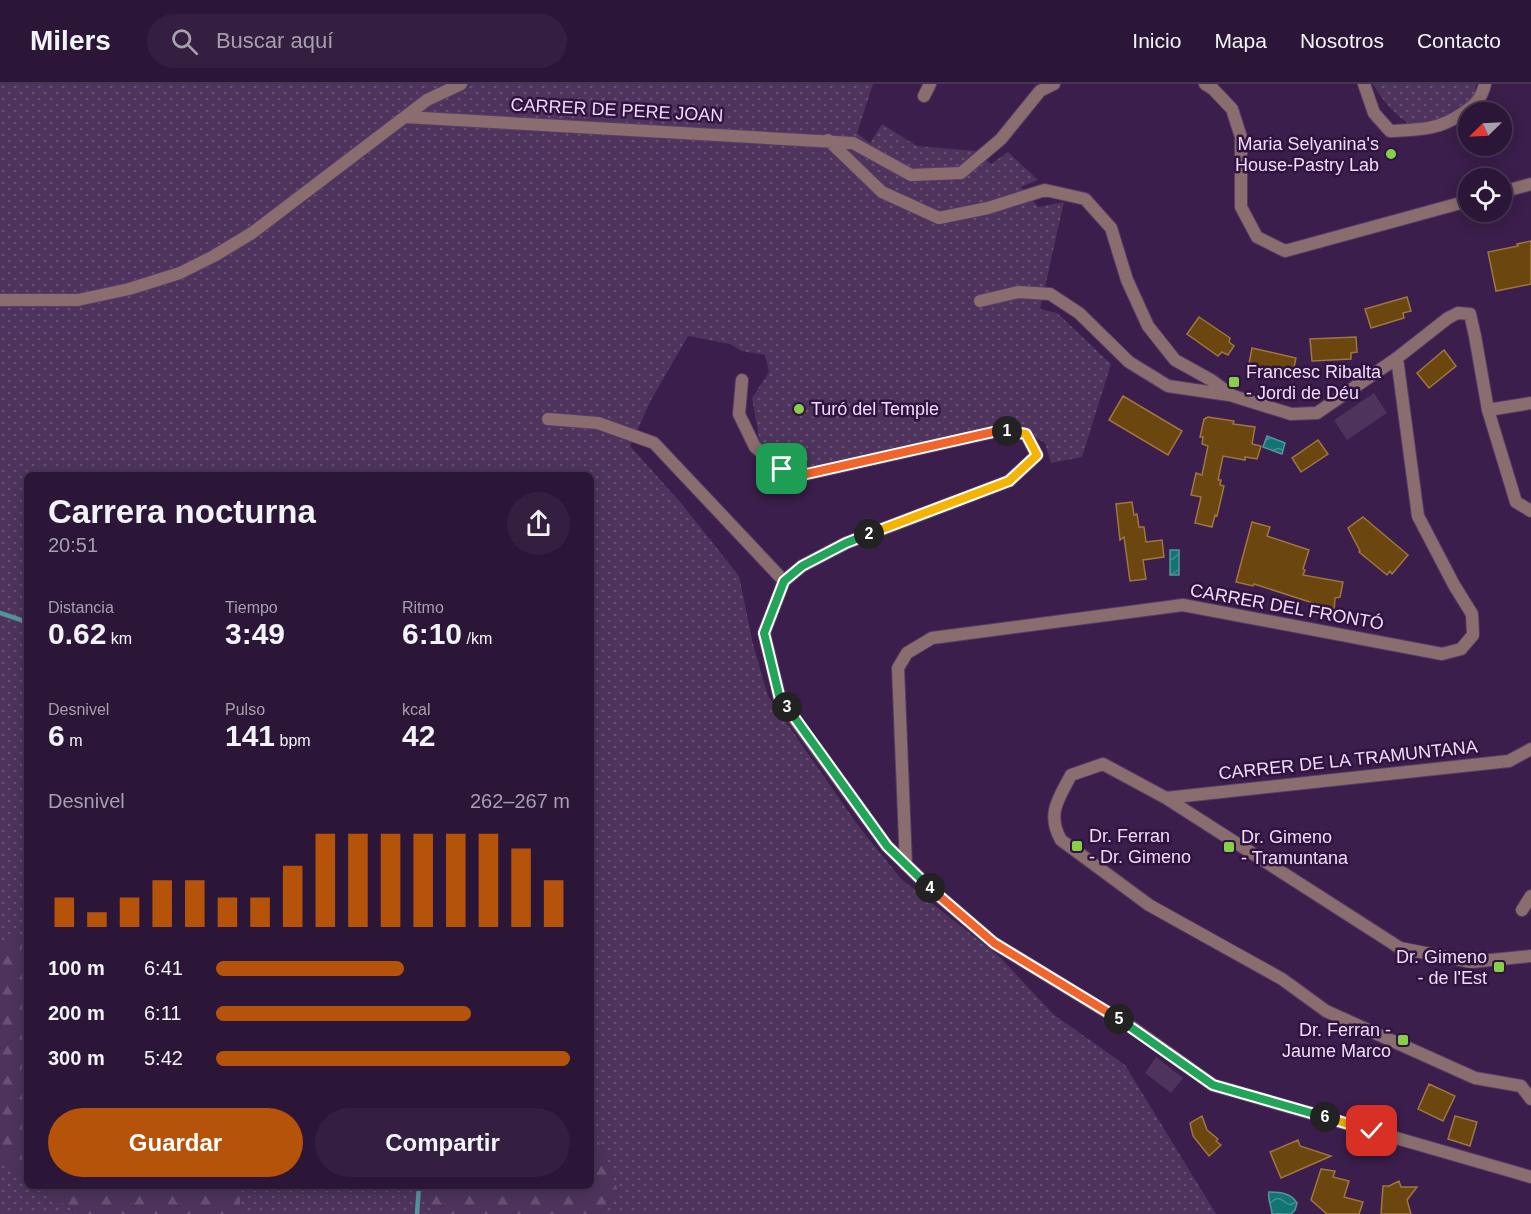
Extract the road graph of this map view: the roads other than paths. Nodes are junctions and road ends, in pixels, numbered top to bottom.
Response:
1 (461, 84) edge
2 (930, 84) edge
3 (1054, 84) edge
4 (1205, 84) edge
5 (1364, 84) edge
6 (1485, 84) edge
7 (924, 96) dead end
8 (405, 117) junction
9 (828, 140) junction
10 (1531, 183) edge
11 (1512, 189) edge
12 (1458, 204) edge
13 (0, 300) edge
14 (980, 301) dead end
15 (1397, 358) junction
16 (742, 380) dead end
17 (1233, 396) junction
18 (1531, 403) edge
19 (1488, 410) junction
20 (548, 419) dead end
21 (1531, 511) edge
22 (784, 581) junction
23 (1531, 749) edge
24 (1166, 798) junction
25 (906, 865) junction
26 (1531, 896) edge
27 (1522, 910) dead end
28 (1531, 956) edge
29 (1526, 1083) edge
30 (1531, 1099) edge
31 (1531, 1177) edge

1 - 8 street
2 - 7 street
3 - 9 street, CARRER DE PERE JOAN
4 - 12 street
5 - 6 street
8 - 9 street, CARRER DE PERE JOAN
8 - 13 street
9 - 17 street
10 - 11 street
14 - 17 street
15 - 17 street
15 - 19 street
15 - 25 street, CARRER DEL FRONTÓ
16 - 22 street
18 - 19 street
19 - 21 street
20 - 22 street
22 - 25 street
23 - 24 street, CARRER DE LA TRAMUNTANA
24 - 28 street
24 - 29 street
25 - 31 street
26 - 27 street
29 - 30 street

